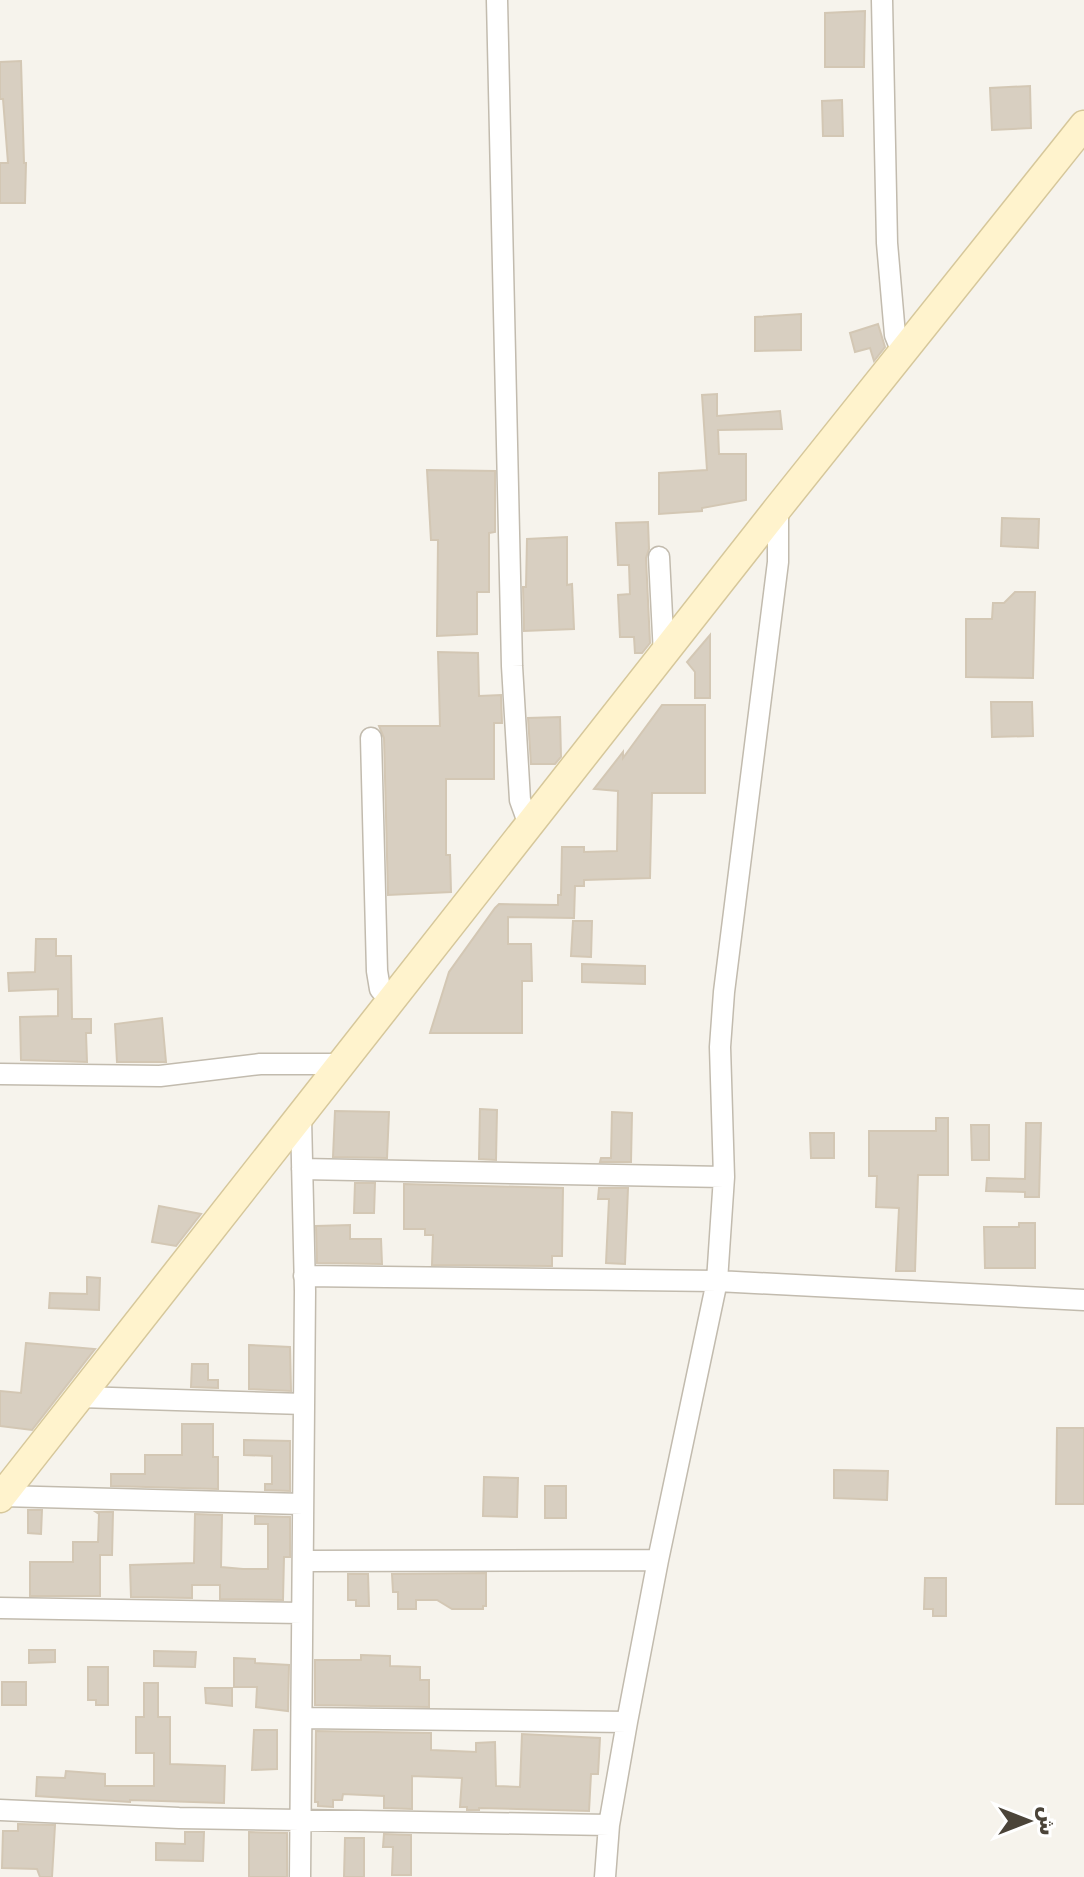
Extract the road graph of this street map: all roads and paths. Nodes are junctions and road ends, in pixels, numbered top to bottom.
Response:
1 (497, 0) edge
2 (882, 0) edge
3 (1084, 125) edge
4 (902, 352) junction
5 (778, 508) junction
6 (659, 557) dead end
7 (664, 655) junction
8 (371, 738) dead end
9 (529, 825) junction
10 (391, 1002) junction
11 (343, 1064) junction
12 (0, 1074) edge
13 (301, 1118) junction
14 (302, 1169) junction
15 (724, 1177) junction
16 (304, 1276) junction
17 (717, 1281) junction
18 (1084, 1300) edge
19 (80, 1397) junction
20 (304, 1404) junction
21 (1, 1497) edge
22 (303, 1504) junction
23 (658, 1560) junction
24 (303, 1561) junction
25 (0, 1608) edge
26 (302, 1613) junction
27 (302, 1718) junction
28 (627, 1722) junction
29 (0, 1810) edge
30 (301, 1820) junction
31 (609, 1825) junction
32 (300, 1877) edge
33 (605, 1877) edge

1 - 9 street
2 - 4 street
3 - 4 street
4 - 5 street
5 - 7 street
5 - 15 street
6 - 7 street
7 - 9 street
8 - 10 street
9 - 10 street
10 - 11 street
11 - 12 street
11 - 13 street
13 - 14 street
13 - 19 street
14 - 15 street
14 - 16 street
15 - 17 street
16 - 17 street
16 - 20 street
17 - 18 street
17 - 23 street
19 - 20 street
19 - 21 street
20 - 22 street
21 - 22 street
22 - 24 street
23 - 24 street
23 - 28 street
24 - 26 street
25 - 26 street
26 - 27 street
27 - 28 street
27 - 30 street
28 - 31 street
29 - 30 street
30 - 31 street
30 - 32 street
31 - 33 street

